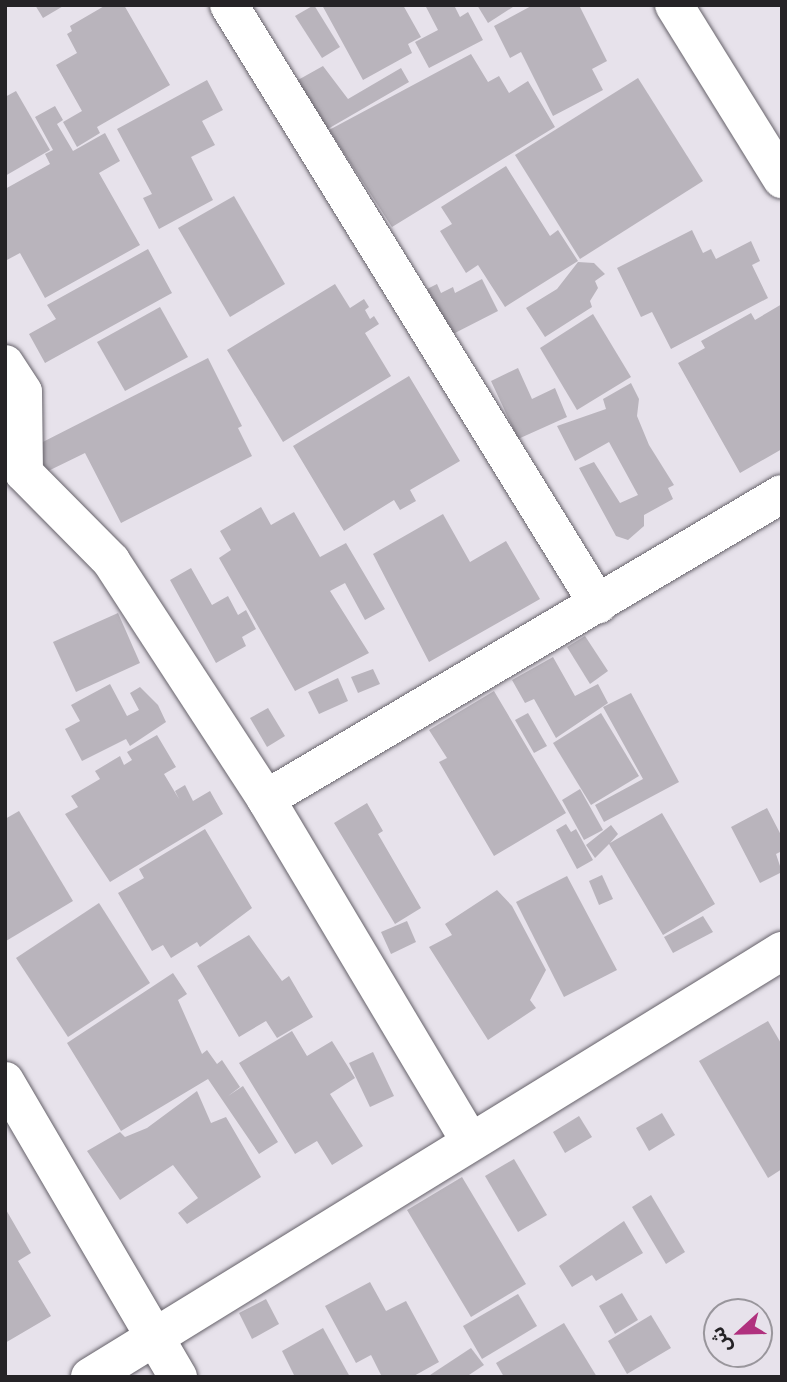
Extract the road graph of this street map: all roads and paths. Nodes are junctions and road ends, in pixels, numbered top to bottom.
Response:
1 (229, 5) edge
2 (674, 5) edge
3 (778, 164) edge
4 (5, 364) edge
5 (782, 494) edge
6 (597, 604) junction
7 (266, 799) junction
8 (782, 951) edge
9 (5, 1081) edge
10 (470, 1141) junction
11 (153, 1336) junction
12 (90, 1377) edge
13 (178, 1377) edge

1 - 6 street
2 - 3 street
4 - 7 street
5 - 6 street
6 - 7 street
7 - 10 street
8 - 10 street
9 - 11 street
10 - 11 street
11 - 12 street
11 - 13 street

